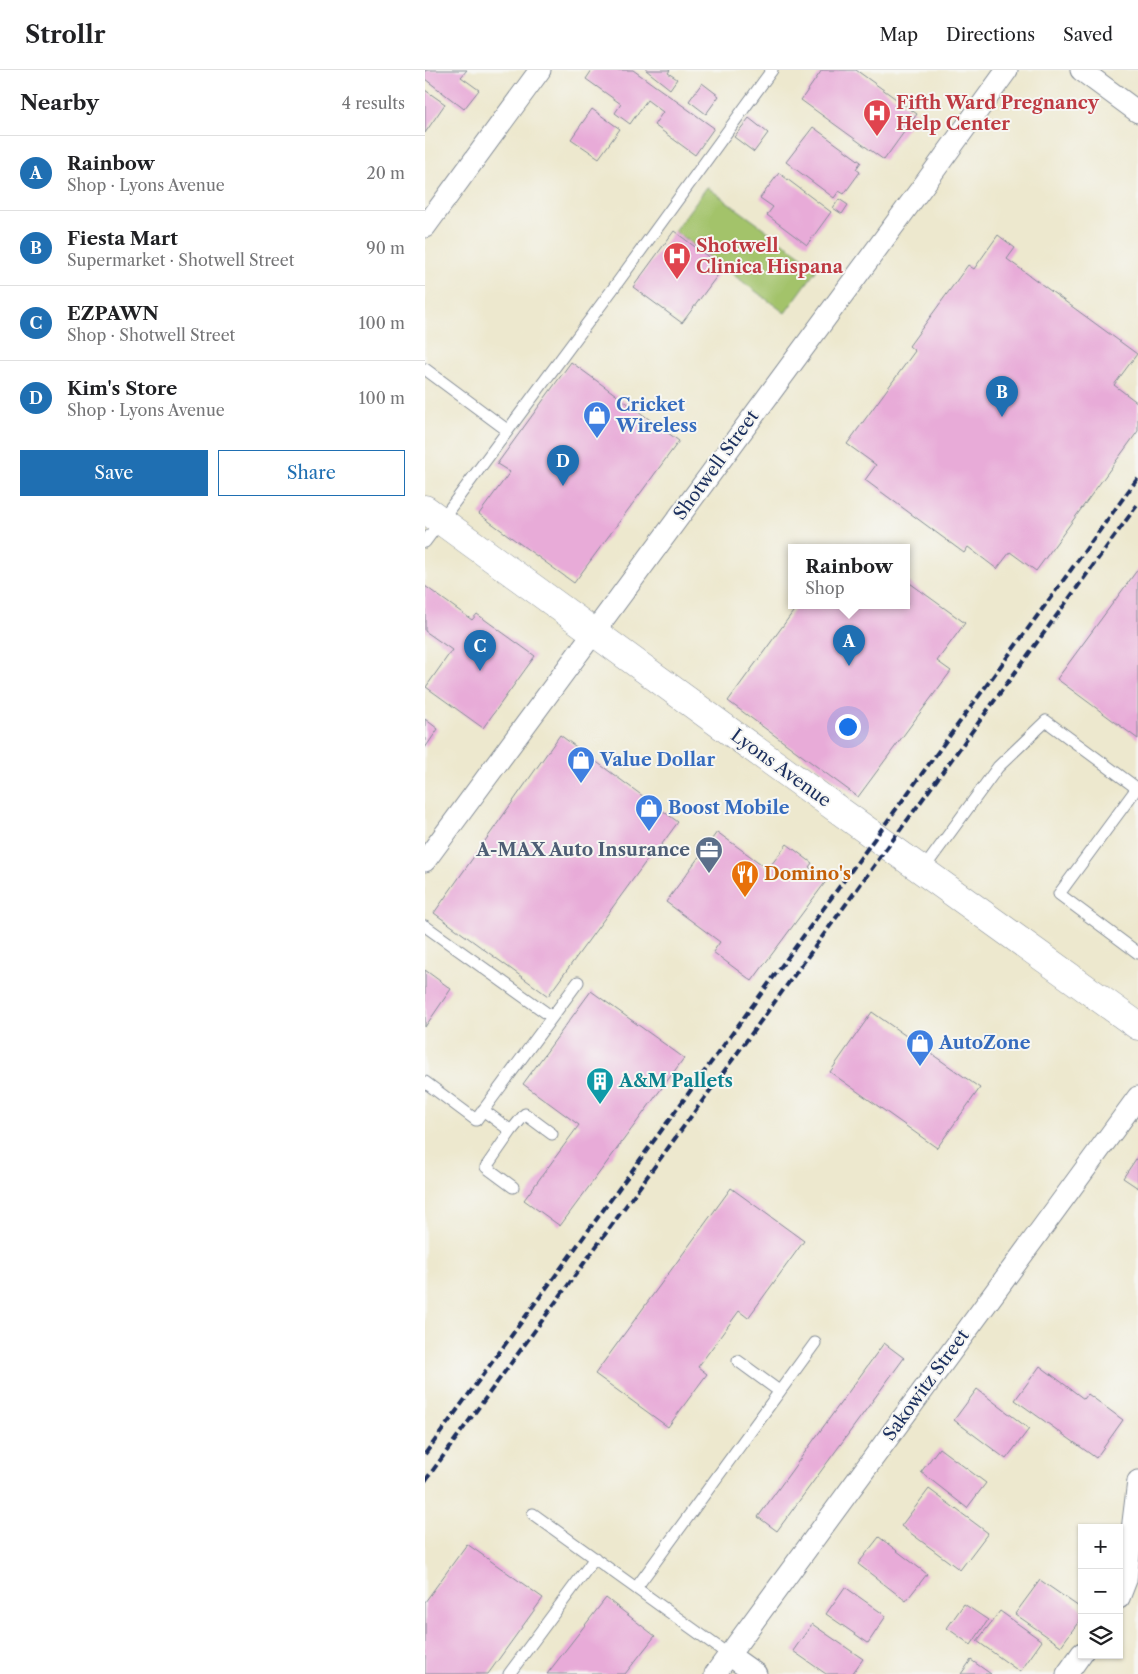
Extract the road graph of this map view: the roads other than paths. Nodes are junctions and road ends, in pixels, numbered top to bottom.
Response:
1 (540, 70) edge
2 (772, 70) edge
3 (1007, 70) edge
4 (1081, 70) edge
5 (1138, 112) edge
6 (425, 227) edge
7 (425, 369) edge
8 (507, 430) junction
9 (433, 515) edge
10 (425, 542) edge
11 (593, 632) junction
12 (1137, 788) edge
13 (425, 861) edge
14 (922, 870) junction
15 (425, 926) edge
16 (1138, 953) edge
17 (578, 982) dead end
18 (552, 1017) junction
19 (1138, 1026) edge
20 (425, 1082) edge
21 (1136, 1104) edge
22 (483, 1110) junction
23 (511, 1131) junction
24 (552, 1134) dead end
25 (513, 1187) dead end
26 (815, 1343) dead end
27 (738, 1361) dead end
28 (779, 1391) junction
29 (1138, 1481) edge
30 (533, 1514) dead end
31 (595, 1558) junction
32 (636, 1588) junction
33 (1123, 1588) edge
34 (729, 1654) junction
35 (1078, 1659) edge
36 (509, 1674) edge
37 (715, 1674) edge
38 (756, 1674) edge
39 (1067, 1674) edge

1 - 6 street
2 - 8 lane
3 - 11 street, Shotwell Street
4 - 5 street
7 - 8 lane
8 - 9 lane
9 - 10 lane
9 - 11 street, Lyons Avenue
11 - 13 street, Shotwell Street
11 - 14 street, Lyons Avenue
12 - 14 lane
12 - 16 lane
14 - 19 street, Lyons Avenue
15 - 18 lane
17 - 18 lane
18 - 22 lane
20 - 22 lane
21 - 34 street, Sakowitz Street
22 - 23 lane
23 - 24 lane
23 - 25 lane
26 - 28 lane
27 - 28 lane
28 - 32 lane
29 - 33 street
30 - 31 lane
31 - 32 lane
31 - 36 lane
32 - 34 lane
34 - 37 street, Sakowitz Street
34 - 38 street
35 - 39 street

